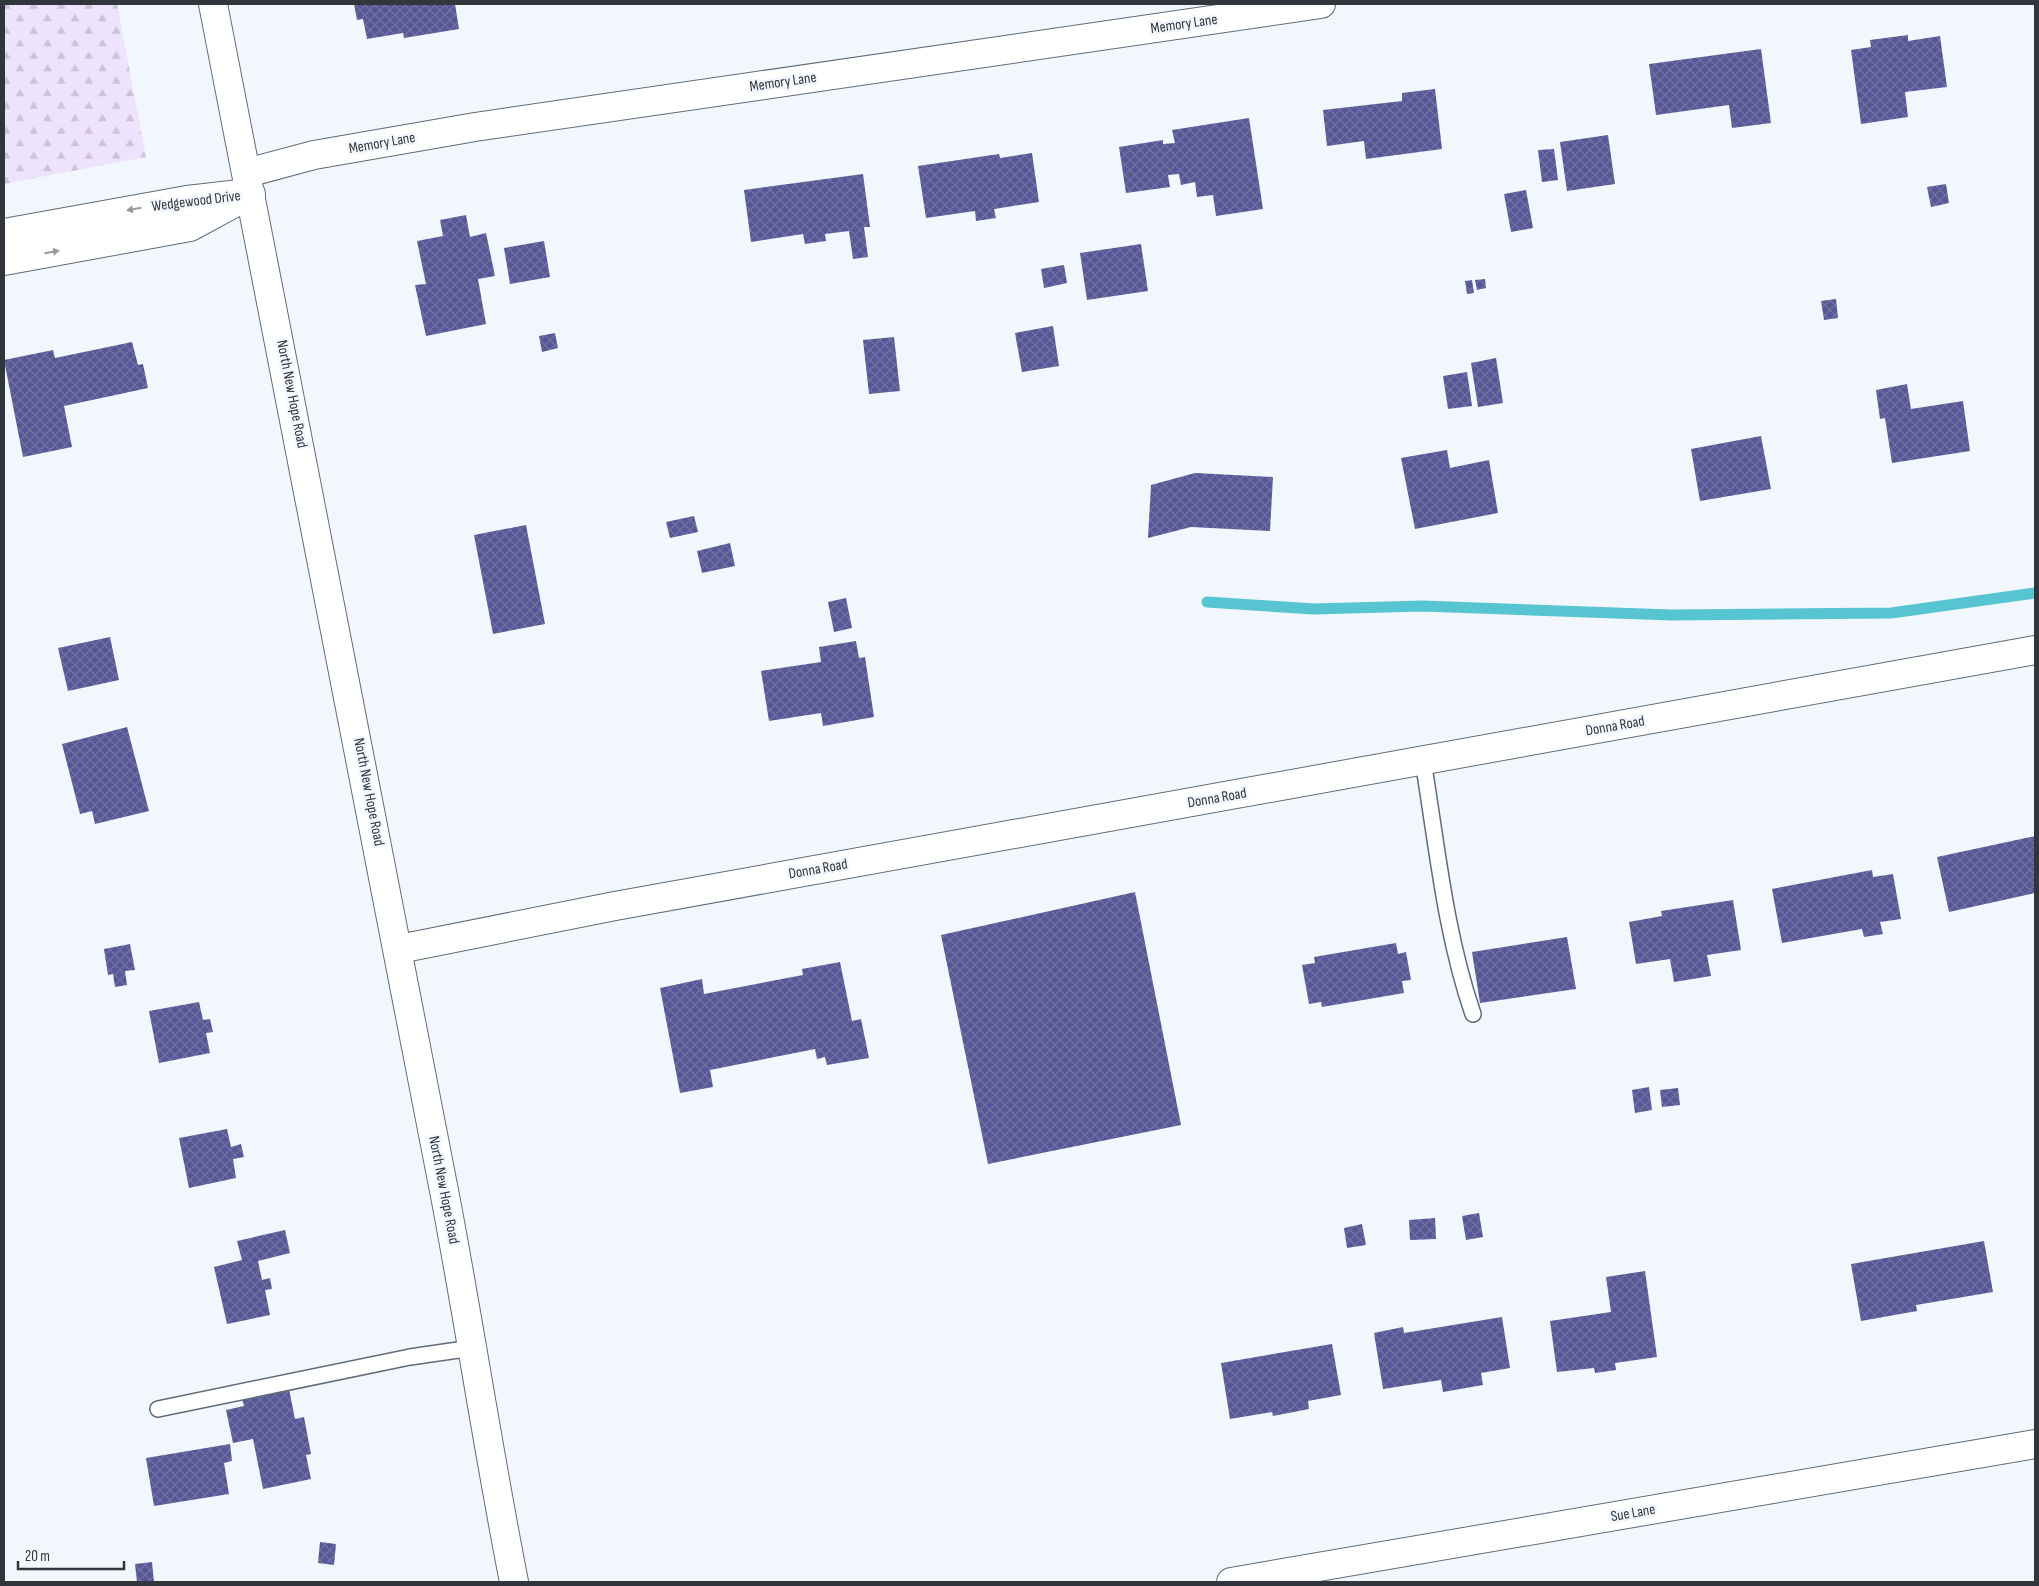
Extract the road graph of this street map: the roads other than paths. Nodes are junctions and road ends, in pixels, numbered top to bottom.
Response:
1 (213, 4) edge
2 (1320, 4) edge
3 (249, 183) junction
4 (4, 232) edge
5 (4, 261) edge
6 (2035, 650) edge
7 (1423, 760) junction
8 (399, 949) junction
9 (1473, 1014) dead end
10 (472, 1348) junction
11 (158, 1409) dead end
12 (2035, 1444) edge
13 (514, 1582) edge
14 (1230, 1582) edge

1 - 3 street, North New Hope Road
2 - 3 street, Memory Lane
3 -> 4 street, Wedgewood Drive
5 -> 3 street, Wedgewood Drive
3 - 8 street, North New Hope Road
6 - 7 street, Donna Road
7 - 8 street, Donna Road
7 - 9 lane
8 - 10 street, North New Hope Road
10 - 11 lane
10 - 13 street, North New Hope Road
12 - 14 street, Sue Lane

